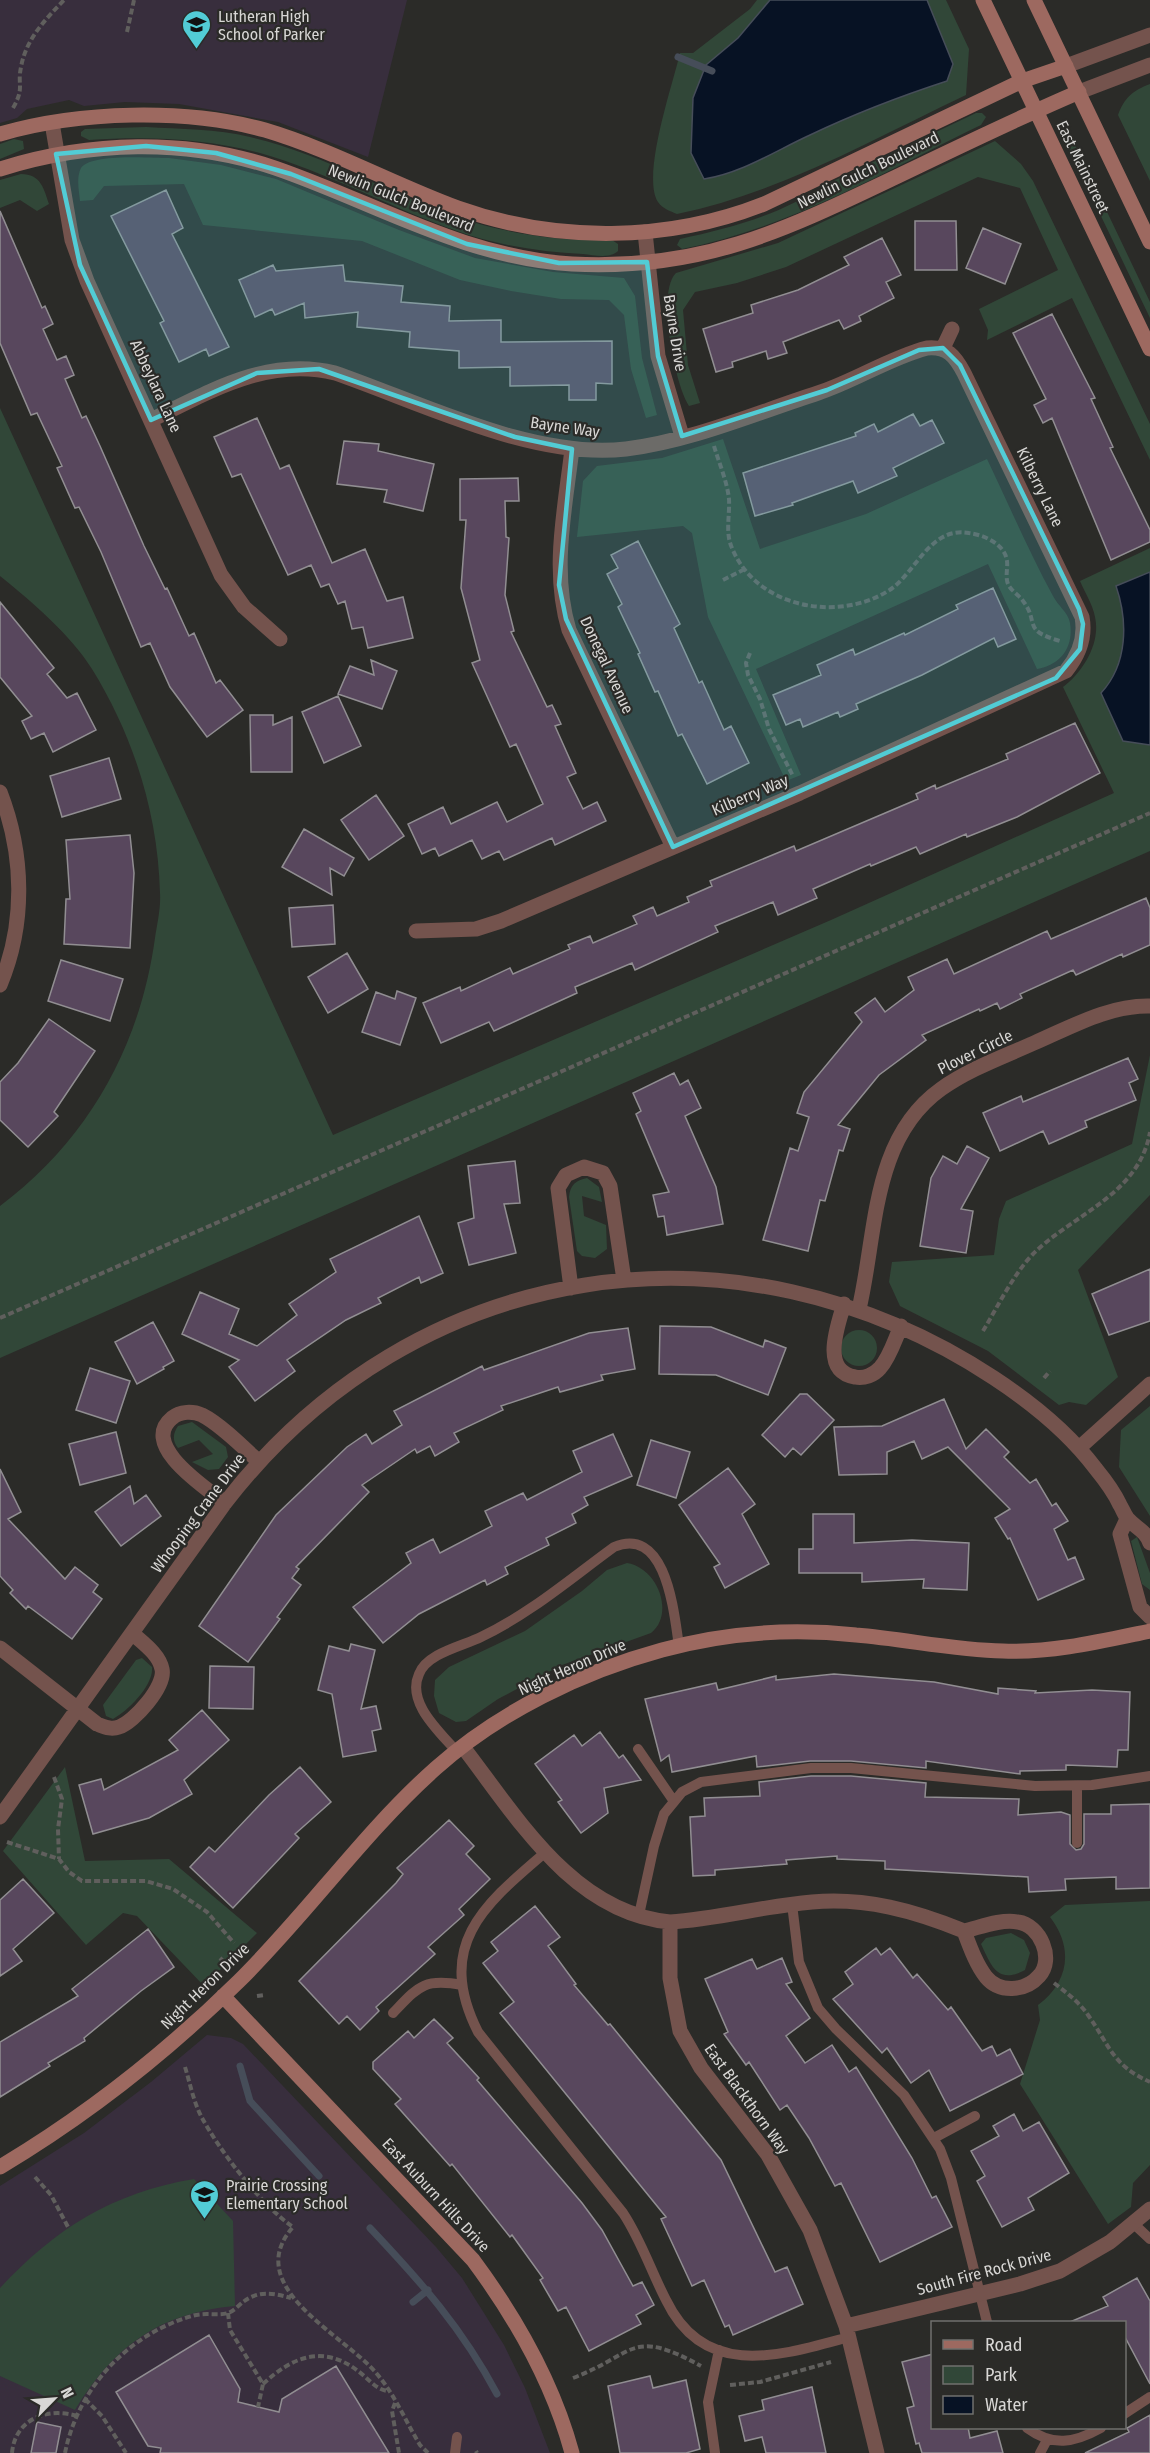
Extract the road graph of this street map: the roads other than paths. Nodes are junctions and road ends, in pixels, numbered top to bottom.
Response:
1 (983, 0) edge
2 (1034, 0) edge
3 (1150, 35) edge
4 (1150, 65) edge
5 (1066, 66) junction
6 (1022, 81) junction
7 (1079, 92) junction
8 (1036, 110) junction
9 (52, 123) junction
10 (0, 134) edge
11 (56, 154) junction
12 (0, 169) edge
13 (645, 232) junction
14 (1150, 242) edge
15 (647, 262) junction
16 (952, 329) dead end
17 (943, 348) junction
18 (1150, 349) edge
19 (151, 420) junction
20 (682, 436) junction
21 (572, 449) junction
22 (280, 639) dead end
23 (1080, 649) joint
24 (0, 792) edge
25 (673, 847) junction
26 (416, 931) dead end
27 (0, 985) edge
28 (1150, 1006) edge
29 (624, 1280) junction
30 (571, 1288) junction
31 (844, 1304) junction
32 (859, 1309) junction
33 (901, 1326) junction
34 (1150, 1384) edge
35 (1079, 1449) junction
36 (259, 1462) junction
37 (225, 1503) junction
38 (1127, 1519) junction
39 (1150, 1543) edge
40 (1150, 1617) edge
41 (1150, 1631) edge
42 (132, 1633) junction
43 (679, 1646) junction
44 (0, 1648) edge
45 (77, 1707) junction
46 (638, 1749) dead end
47 (460, 1750) junction
48 (1150, 1776) edge
49 (1077, 1786) junction
50 (673, 1800) junction
51 (0, 1817) edge
52 (1077, 1843) dead end
53 (547, 1851) junction
54 (792, 1904) junction
55 (639, 1916) junction
56 (670, 1922) junction
57 (964, 1931) junction
58 (462, 1985) junction
59 (223, 1996) junction
60 (393, 2013) dead end
61 (975, 2116) dead end
62 (934, 2138) junction
63 (0, 2167) edge
64 (1150, 2209) edge
65 (1134, 2224) junction
66 (1150, 2239) edge
67 (980, 2294) junction
68 (987, 2321) edge
69 (848, 2332) junction
70 (719, 2350) junction
71 (1150, 2397) edge
72 (1126, 2413) edge
73 (1030, 2429) edge
74 (1097, 2429) edge
75 (457, 2437) dead end
76 (1047, 2440) junction
77 (455, 2453) edge
78 (572, 2453) edge
79 (715, 2453) edge
80 (877, 2453) edge
81 (1040, 2453) edge

1 - 6 street, East Mainstreet
2 - 5 street, East Mainstreet
3 - 5 street, Newlin Gulch Boulevard
4 - 7 street, Newlin Gulch Boulevard
5 - 6 street, Newlin Gulch Boulevard
5 - 7 street, East Mainstreet
6 - 8 street, East Mainstreet
6 - 13 street, Newlin Gulch Boulevard
7 - 8 street, Newlin Gulch Boulevard
7 - 14 street, East Mainstreet
8 - 15 street, Newlin Gulch Boulevard
8 - 18 street, East Mainstreet
9 - 10 street, Newlin Gulch Boulevard
9 - 11 street, Abbeylara Lane
9 - 13 street, Newlin Gulch Boulevard
11 - 12 street, Newlin Gulch Boulevard
11 - 15 street, Newlin Gulch Boulevard
11 - 19 street, Abbeylara Lane
13 - 15 street, Bayne Drive
15 - 20 street, Bayne Drive
16 - 17 street
17 - 20 street, Bayne Way
17 - 23 street, Kilberry Lane
19 - 21 street, Bayne Way
19 - 22 street, Abbeylara Lane
20 - 21 street, Bayne Way
21 - 25 street, Donegal Avenue
23 - 25 street, Kilberry Way
24 - 27 street
25 - 26 street, Kilberry Way
28 - 32 street, Plover Circle
29 - 30 street, Whooping Crane Drive
29 - 30 street
29 - 31 street, Whooping Crane Drive
30 - 36 street, Whooping Crane Drive
31 - 32 street, Whooping Crane Drive
31 - 33 street
32 - 33 street, Whooping Crane Drive
33 - 35 street, Whooping Crane Drive
34 - 35 street
35 - 38 street, Whooping Crane Drive
36 - 37 street, Whooping Crane Drive
36 - 37 street
37 - 42 street, Whooping Crane Drive
38 - 39 street, Whooping Crane Drive
38 - 40 street
41 - 43 street, Night Heron Drive
42 - 45 street, Whooping Crane Drive
42 - 45 street
43 - 47 street, Night Heron Drive
43 - 47 lane
44 - 45 street
45 - 51 street, Whooping Crane Drive
46 - 50 lane
47 - 53 street
47 - 59 street, Night Heron Drive
48 - 49 lane
49 - 50 lane
49 - 52 lane
50 - 55 lane
53 - 55 street
53 - 58 lane
54 - 56 street
54 - 57 street
54 - 62 lane
55 - 56 street
56 - 69 street, East Blackthorn Way
57 - 57 street
58 - 60 lane
58 - 70 lane
59 - 63 street, Night Heron Drive
59 - 78 street, East Auburn Hills Drive
61 - 62 lane
62 - 67 lane
64 - 65 street, South Fire Rock Drive
65 - 66 lane
65 - 67 street, South Fire Rock Drive
67 - 68 lane
67 - 69 street, South Fire Rock Drive
69 - 70 lane
69 - 80 street, East Blackthorn Way
70 - 79 lane
71 - 72 lane
73 - 76 lane
74 - 76 lane
75 - 77 lane
76 - 81 lane

